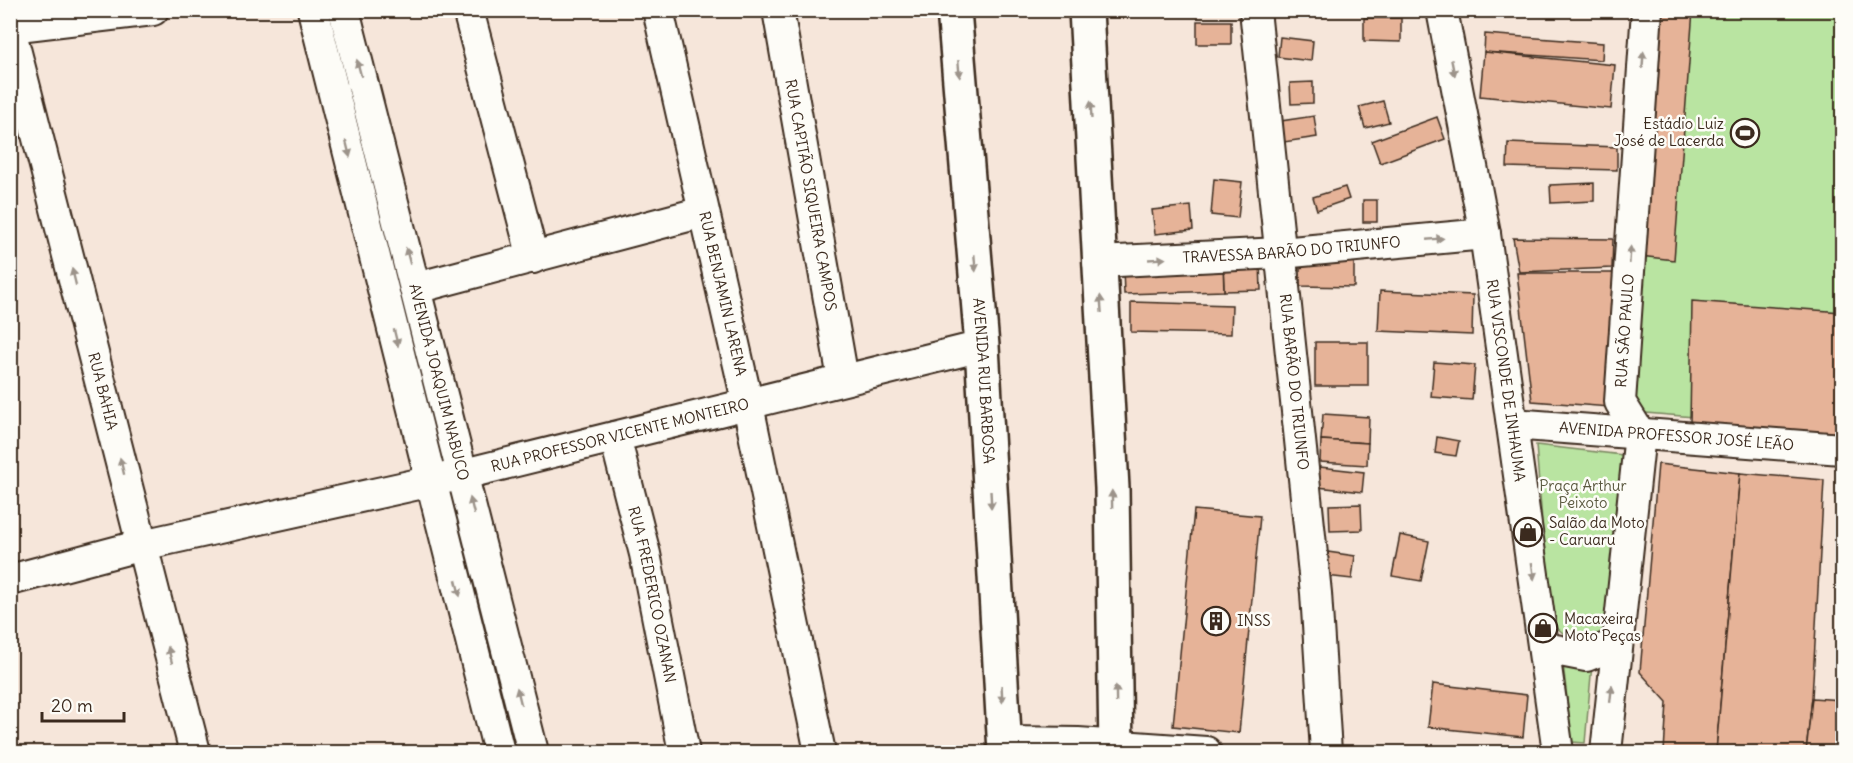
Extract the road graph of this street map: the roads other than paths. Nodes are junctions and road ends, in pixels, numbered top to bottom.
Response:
1 (153, 10) edge
2 (313, 10) edge
3 (344, 10) edge
4 (468, 10) edge
5 (658, 10) edge
6 (778, 10) edge
7 (954, 10) edge
8 (1086, 10) edge
9 (1255, 10) edge
10 (1442, 10) edge
11 (1647, 10) edge
12 (10, 28) edge
13 (703, 212) junction
14 (1485, 234) junction
15 (1281, 253) junction
16 (532, 258) junction
17 (1098, 262) junction
18 (416, 288) junction
19 (982, 346) junction
20 (843, 379) junction
21 (748, 405) junction
22 (1512, 424) junction
23 (1640, 434) junction
24 (615, 437) junction
25 (1842, 448) edge
26 (464, 474) junction
27 (432, 480) junction
28 (142, 544) junction
29 (10, 580) edge
30 (1616, 644) junction
31 (1545, 648) junction
32 (1005, 748) edge
33 (1116, 749) edge
34 (195, 753) edge
35 (499, 753) edge
36 (533, 753) edge
37 (684, 753) edge
38 (820, 753) edge
39 (1206, 753) edge
40 (1326, 753) edge
41 (1558, 753) edge
42 (1606, 753) edge

1 - 12 street
2 -> 27 street
18 -> 3 street, AVENIDA JOAQUIM NABUCO
4 - 16 street
5 - 13 street, RUA BENJAMIN LARENA
6 - 20 street, RUA CAPITÃO SIQUEIRA CAMPOS
7 -> 19 main road, AVENIDA RUI BARBOSA
17 -> 8 main road
9 - 15 street, RUA BARÃO DO TRIUNFO
10 -> 14 street, RUA VISCONDE DE INHAUMA
23 -> 11 street, RUA SÃO PAULO
28 -> 12 street, RUA BAHIA
13 - 16 street
13 - 21 street, RUA BENJAMIN LARENA
15 -> 14 street, TRAVESSA BARÃO DO TRIUNFO
14 - 22 street, RUA VISCONDE DE INHAUMA
17 -> 15 street, TRAVESSA BARÃO DO TRIUNFO
15 - 40 street, RUA BARÃO DO TRIUNFO
16 - 18 street
33 -> 17 main road
18 - 26 street, AVENIDA JOAQUIM NABUCO
19 - 20 street, RUA PROFESSOR VICENTE MONTEIRO
19 -> 32 main road, AVENIDA RUI BARBOSA
20 - 21 street, RUA PROFESSOR VICENTE MONTEIRO
21 - 24 street, RUA PROFESSOR VICENTE MONTEIRO
21 - 38 street, RUA BENJAMIN LARENA
22 - 23 street, AVENIDA PROFESSOR JOSÉ LEÃO
22 -> 31 street, RUA VISCONDE DE INHAUMA
23 - 25 street, AVENIDA PROFESSOR JOSÉ LEÃO
23 - 30 street
24 - 26 street, RUA PROFESSOR VICENTE MONTEIRO
24 - 37 street, RUA FREDERICO OZANAN
26 - 27 street, RUA PROFESSOR VICENTE MONTEIRO
36 -> 26 street, AVENIDA JOAQUIM NABUCO
27 - 28 street, RUA PROFESSOR VICENTE MONTEIRO
27 -> 35 street
28 - 29 street, RUA PROFESSOR VICENTE MONTEIRO
34 -> 28 street, RUA BAHIA
30 - 31 street
42 -> 30 street
31 - 41 street, RUA VISCONDE DE INHAUMA
32 - 33 street
33 - 39 street

